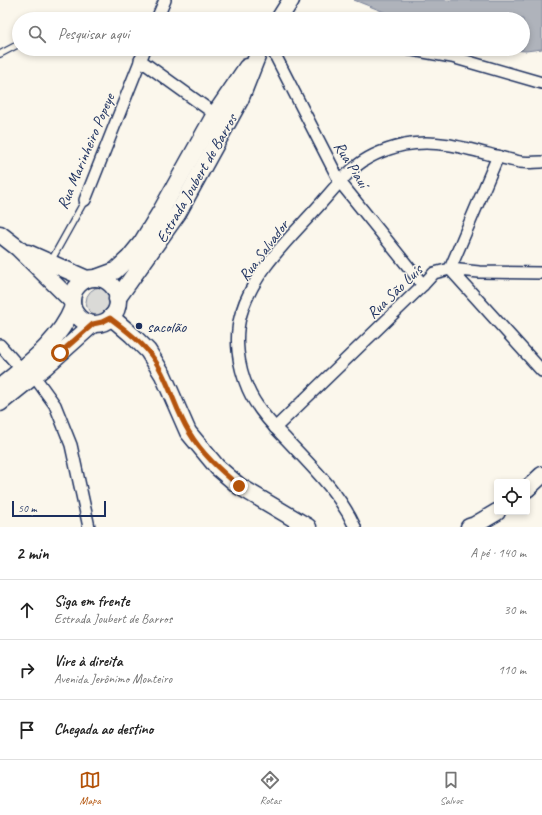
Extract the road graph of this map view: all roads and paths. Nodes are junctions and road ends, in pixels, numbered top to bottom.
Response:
1 (165, 0) edge
2 (160, 12) edge
3 (12, 48) edge
4 (0, 54) edge
5 (142, 56) edge
6 (255, 56) edge
7 (257, 56) edge
8 (276, 56) edge
9 (446, 56) edge
10 (140, 60) junction
11 (542, 83) edge
12 (215, 114) junction
13 (498, 156) junction
14 (542, 162) edge
15 (340, 182) junction
16 (85, 200) joint
17 (0, 234) edge
18 (18, 248) junction
19 (50, 263) junction
20 (450, 269) junction
21 (542, 272) edge
22 (91, 279) junction
23 (423, 285) junction
24 (117, 299) junction
25 (72, 304) junction
26 (110, 318) junction
27 (93, 324) junction
28 (0, 345) edge
29 (542, 371) edge
30 (27, 373) junction
31 (0, 387) edge
32 (0, 403) edge
33 (275, 428) junction
34 (542, 475) edge
35 (530, 486) edge
36 (494, 514) edge
37 (89, 527) edge
38 (308, 527) edge
39 (354, 527) edge
40 (469, 527) edge

1 - 2 street
3 - 4 lane
5 - 10 street, Rua Marinheiro Popeye
6 - 12 main road, Estrada Joubert de Barros
7 - 24 main road, Estrada Joubert de Barros
8 - 15 street, Rua Piauí
9 - 11 street
10 - 12 street
10 - 16 street, Rua Marinheiro Popeye
12 - 22 main road, Estrada Joubert de Barros
13 - 14 street, Rua Salvador
13 - 15 street, Rua Salvador
13 - 20 street
15 - 23 street, Rua Piauí
15 - 33 street, Rua Salvador
16 - 19 lane, Rua Marinheiro Popeye
17 - 18 main road
18 - 19 main road
18 - 25 main road
19 - 22 main road
20 - 21 street
20 - 23 street, Rua São Luís
20 - 29 street
22 - 24 main road
22 - 25 main road
23 - 33 street, Rua São Luís
24 - 26 main road
25 - 27 main road
25 - 30 main road
26 - 27 main road
26 - 38 main road
27 - 30 main road
28 - 30 street
30 - 31 main road
30 - 32 main road
30 - 37 street
33 - 39 street, Rua Salvador
34 - 35 main road
36 - 40 main road

